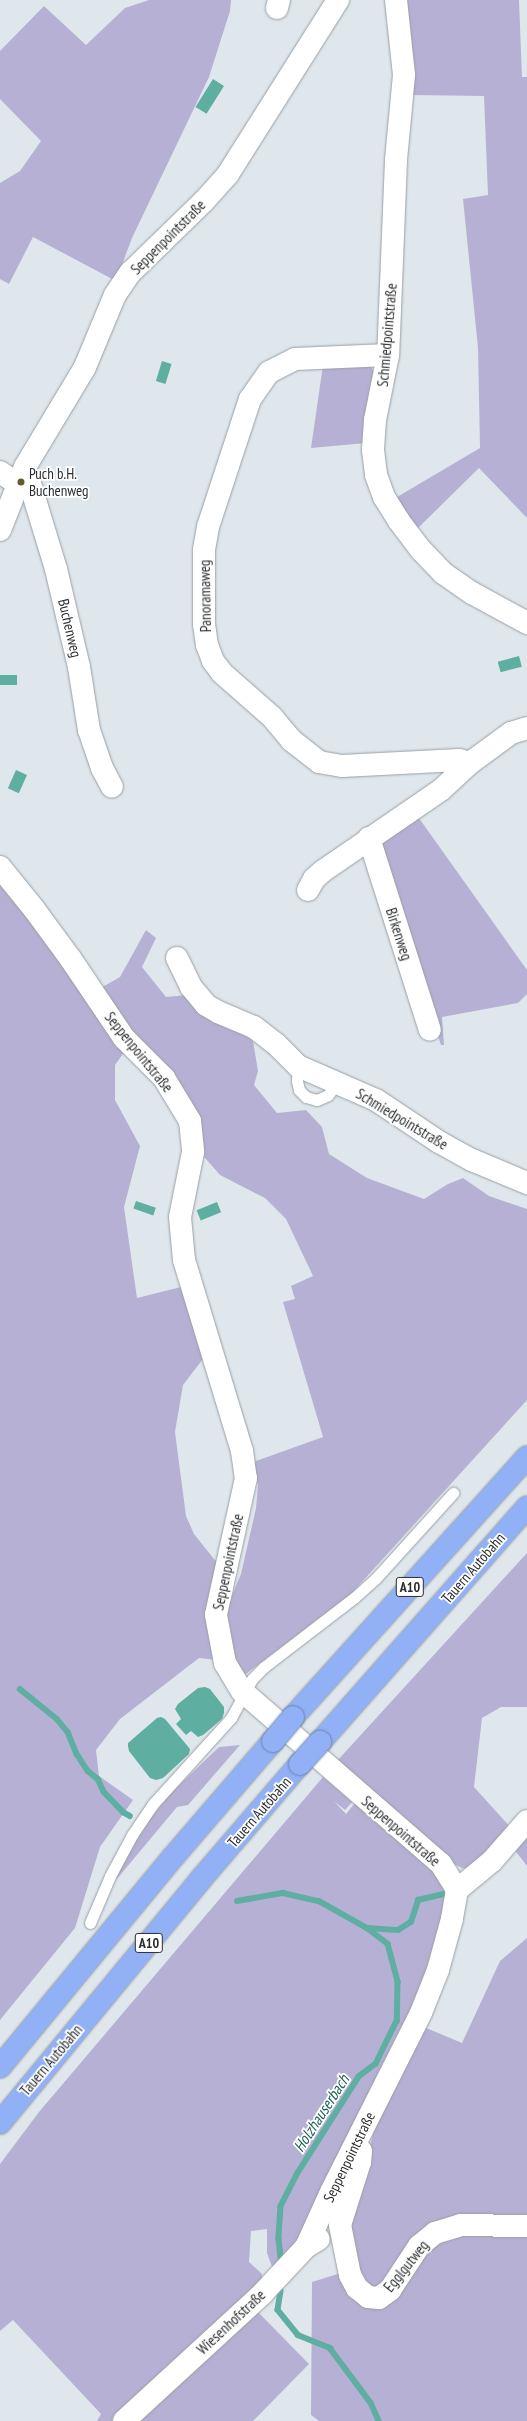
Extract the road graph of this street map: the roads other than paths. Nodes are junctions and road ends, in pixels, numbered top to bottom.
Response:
1 (338, 0) edge
2 (396, 0) edge
3 (388, 356) junction
4 (0, 472) edge
5 (22, 476) junction
6 (0, 530) edge
7 (526, 621) edge
8 (527, 728) edge
9 (470, 763) junction
10 (112, 787) dead end
11 (369, 838) junction
12 (0, 868) edge
13 (308, 890) dead end
14 (177, 958) dead end
15 (430, 1030) dead end
16 (527, 1183) edge
17 (527, 1457) edge
18 (453, 1493) dead end
19 (527, 1507) edge
20 (244, 1694) junction
21 (527, 1821) edge
22 (457, 1890) junction
23 (90, 1923) dead end
24 (0, 2068) edge
25 (0, 2123) edge
26 (363, 2128) junction
27 (340, 2225) junction
28 (527, 2226) edge
29 (306, 2247) junction
30 (124, 2421) edge

1 - 5 street, Seppenpointstraße
2 - 3 street, Schmiedpointstraße
3 - 7 street, Schmiedpointstraße
3 - 9 street, Panoramaweg
4 - 5 street
5 - 6 street, Seppenpointstraße
5 - 10 street, Buchenweg
8 - 9 street
9 - 11 street
11 - 13 street
11 - 15 street, Birkenweg
12 - 20 street, Seppenpointstraße
14 - 16 street, Schmiedpointstraße
17 - 24 highway, A10, bridge
18 - 20 lane
19 - 25 highway, Tauern Autobahn / A10, bridge
20 - 22 street, Seppenpointstraße
20 - 23 lane
21 - 22 street
22 - 26 street, Seppenpointstraße
26 - 27 street, Egglgutweg
26 - 29 street, Seppenpointstraße
27 - 28 street, Egglgutweg
27 - 29 street, Wiesenhofstraße
29 - 30 street, Wiesenhofstraße

